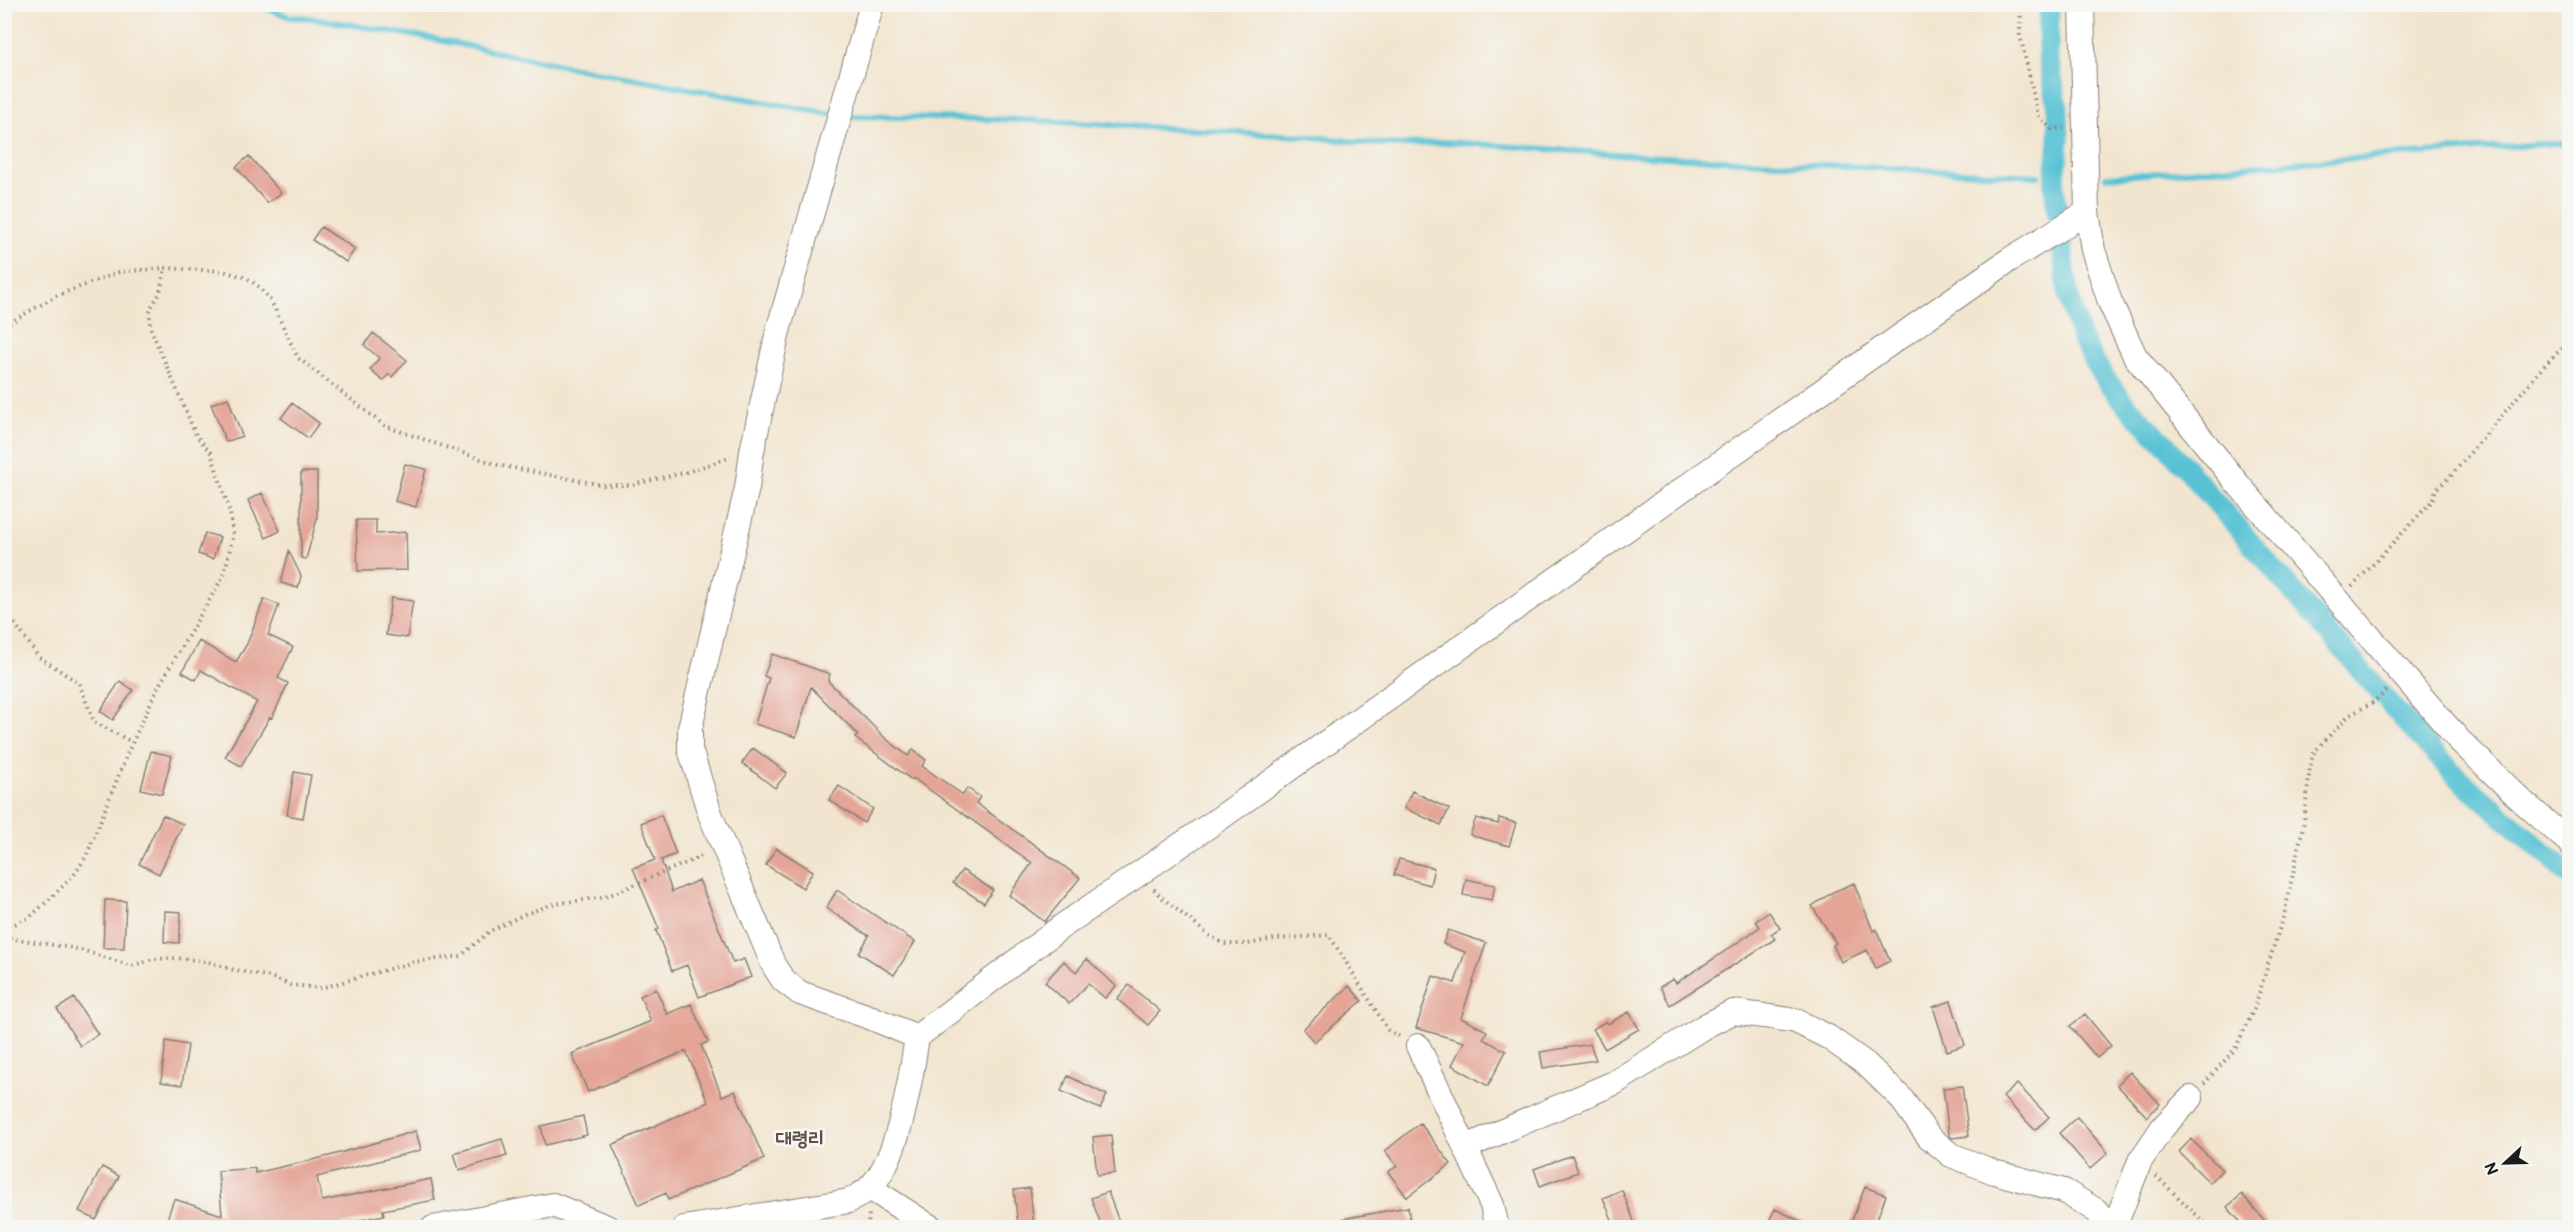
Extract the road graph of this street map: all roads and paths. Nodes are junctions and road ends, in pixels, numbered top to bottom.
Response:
1 (872, 4) edge
2 (2021, 4) edge
3 (2082, 4) edge
4 (2052, 129) dead end
5 (2080, 216) junction
6 (165, 268) junction
7 (4, 326) edge
8 (2570, 340) edge
9 (752, 451) junction
10 (2340, 600) junction
11 (4, 609) edge
12 (2398, 681) dead end
13 (132, 742) junction
14 (2570, 843) edge
15 (723, 847) junction
16 (1140, 872) junction
17 (4, 930) edge
18 (4, 937) edge
19 (917, 1037) junction
20 (1418, 1046) joint
21 (2191, 1098) joint
22 (1466, 1147) junction
23 (2140, 1161) junction
24 (870, 1188) junction
25 (432, 1227) edge
26 (609, 1227) edge
27 (684, 1227) edge
28 (932, 1227) edge
29 (1497, 1227) edge
30 (2109, 1227) edge
31 (2114, 1227) edge
32 (2210, 1227) edge

1 - 9 street
2 - 4 path
3 - 5 street
5 - 10 street
5 - 16 street
6 - 7 path
6 - 9 path
6 - 13 path
8 - 10 path
9 - 15 street
10 - 14 street
11 - 13 path
12 - 21 path
13 - 17 path
15 - 18 path
15 - 19 street
16 - 19 street
16 - 20 path
19 - 24 street
20 - 22 street
21 - 23 street
22 - 29 street
22 - 30 street
23 - 31 street
23 - 32 path
24 - 27 street
24 - 28 street
25 - 26 street

